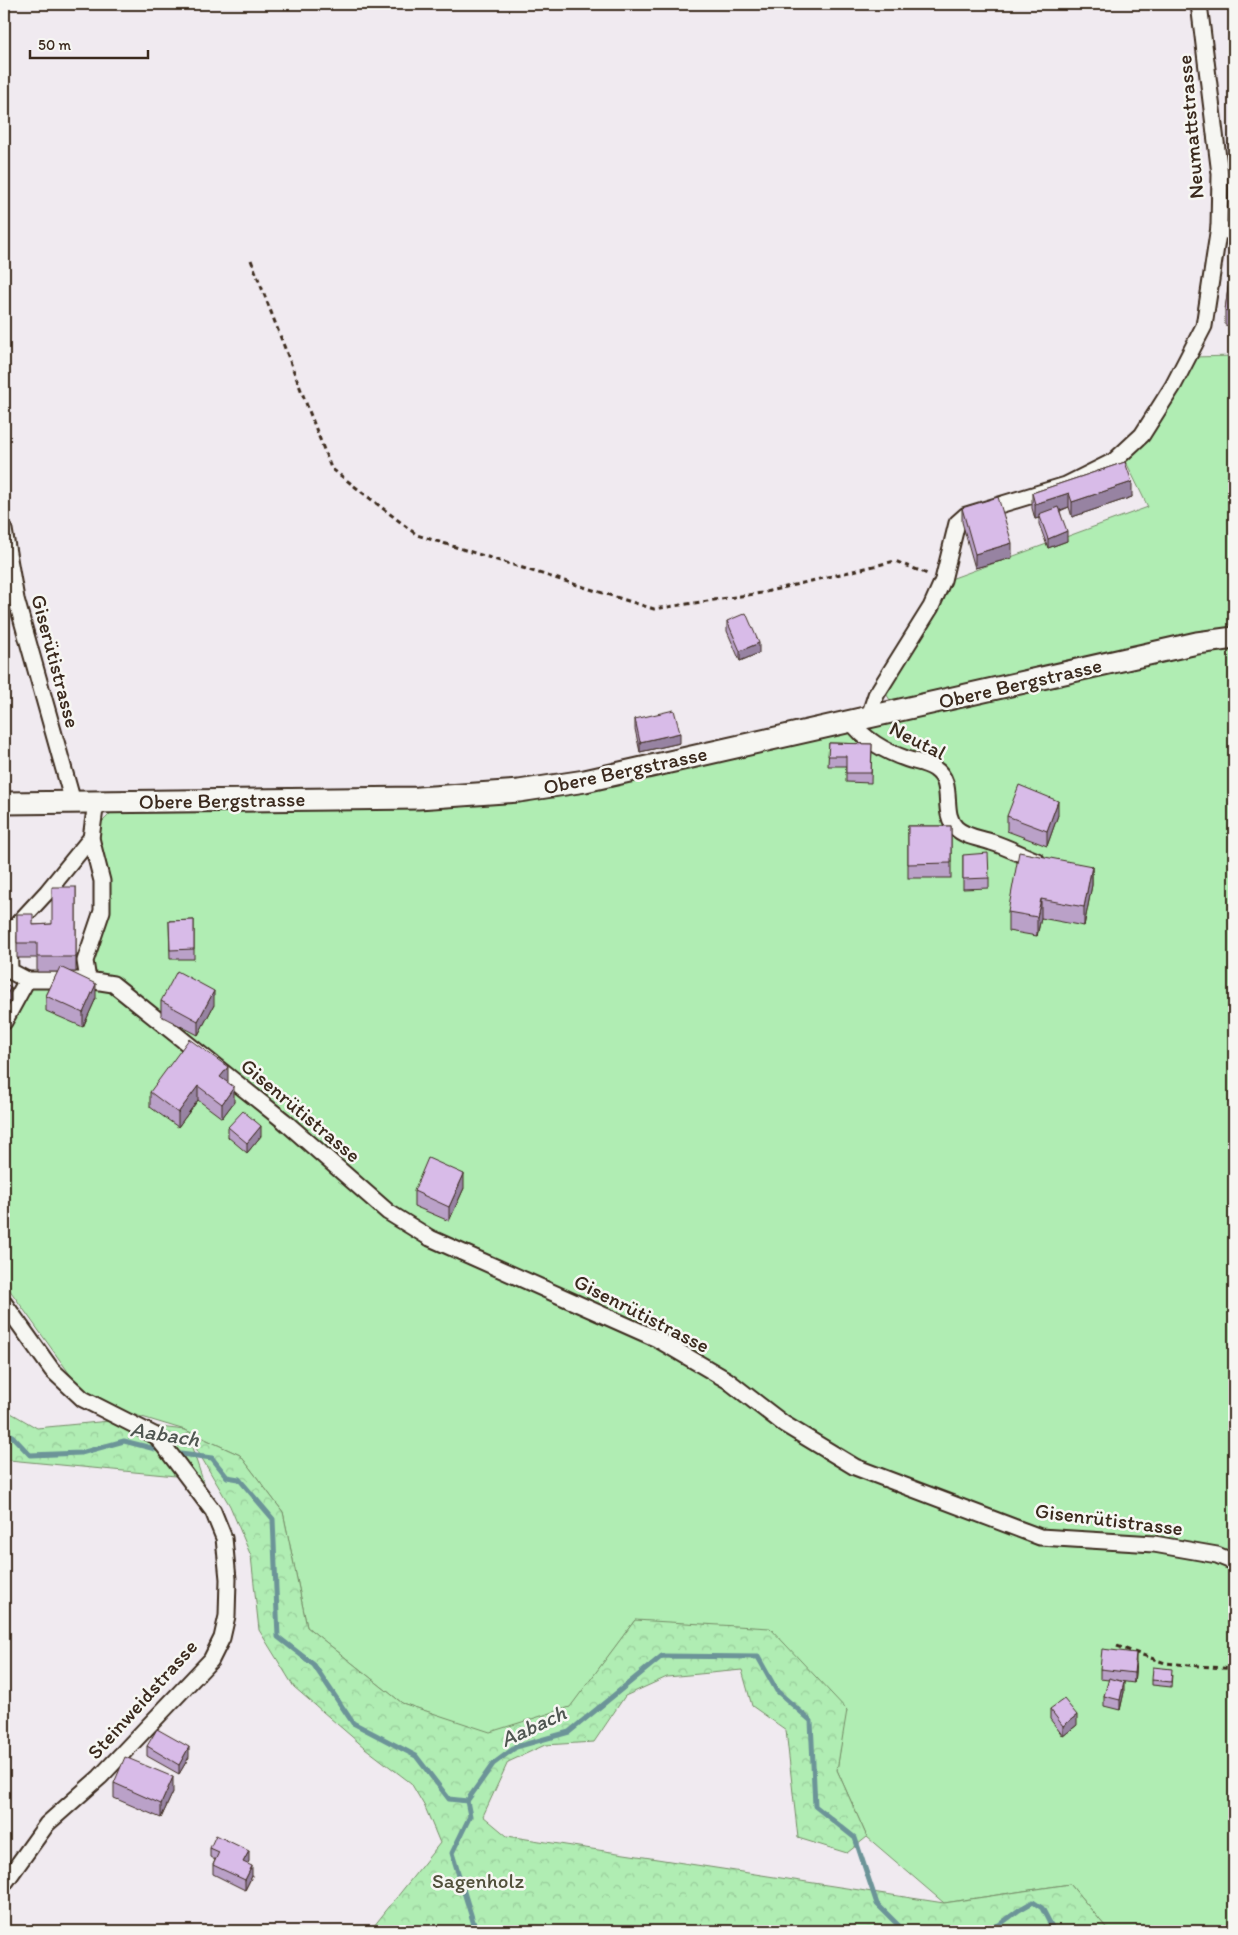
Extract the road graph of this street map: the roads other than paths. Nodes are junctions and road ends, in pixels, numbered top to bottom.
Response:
1 (1199, 4) edge
2 (1219, 227) junction
3 (1234, 234) edge
4 (4, 530) edge
5 (1234, 638) edge
6 (860, 718) junction
7 (73, 802) junction
8 (96, 802) junction
9 (4, 803) edge
10 (91, 838) junction
11 (1045, 865) edge
12 (27, 980) junction
13 (88, 980) junction
14 (4, 1022) edge
15 (4, 1302) edge
16 (1234, 1562) edge
17 (4, 1884) edge

1 - 2 street, Neumattstrasse
2 - 3 street
2 - 6 street, Neumattstrasse
4 - 7 street, Giserütistrasse
5 - 6 main road, Obere Bergstrasse
6 - 8 main road, Obere Bergstrasse
6 - 11 street, Neutal
7 - 8 main road, Obere Bergstrasse
7 - 9 main road, Obere Bergstrasse
8 - 10 street
10 - 12 street
10 - 13 street
12 - 13 street
12 - 14 street
13 - 16 street, Gisenrütistrasse
15 - 17 street, Steinweidstrasse

